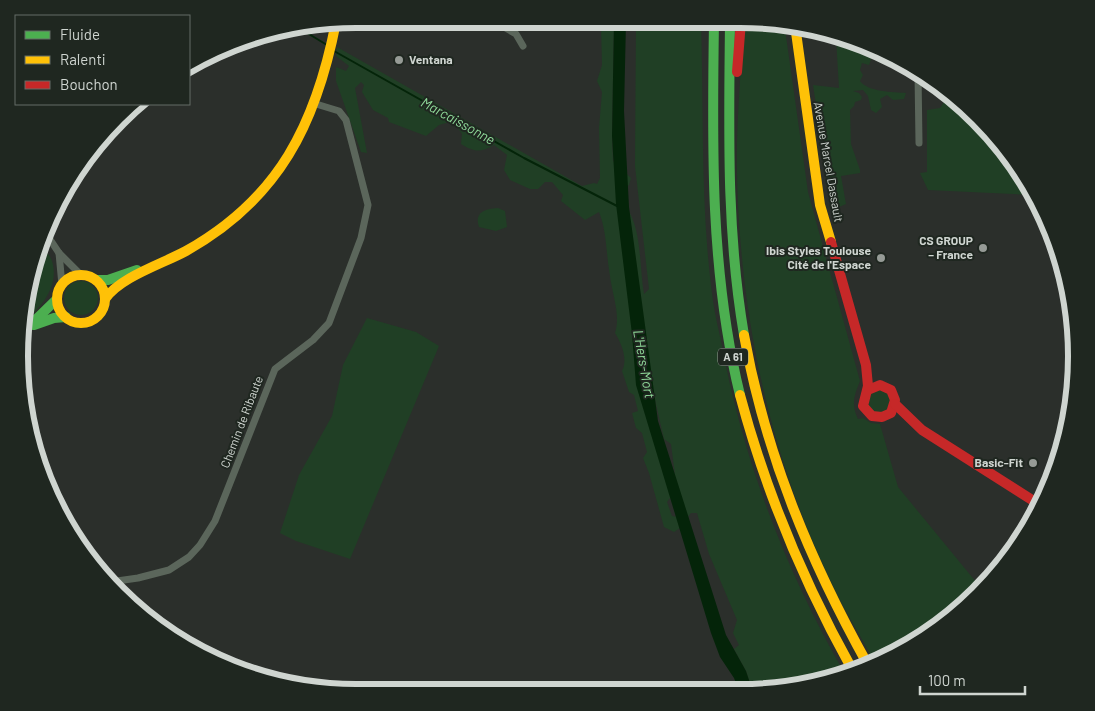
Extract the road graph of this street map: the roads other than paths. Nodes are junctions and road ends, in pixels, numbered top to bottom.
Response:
1 (331, 28) edge
2 (334, 28) edge
3 (506, 28) edge
4 (705, 28) edge
5 (714, 28) edge
6 (730, 28) edge
7 (741, 28) edge
8 (796, 33) edge
9 (331, 42) junction
10 (523, 46) dead end
11 (918, 80) edge
12 (730, 86) junction
13 (316, 104) junction
14 (713, 134) junction
15 (919, 143) dead end
16 (49, 238) edge
17 (59, 254) junction
18 (177, 254) junction
19 (81, 275) junction
20 (96, 280) junction
21 (62, 285) junction
22 (57, 299) junction
23 (105, 299) junction
24 (66, 317) junction
25 (30, 327) joint
26 (866, 358) junction
27 (880, 385) junction
28 (868, 390) junction
29 (895, 404) junction
30 (887, 416) junction
31 (922, 430) junction
32 (1034, 501) edge
33 (118, 581) edge
34 (865, 659) edge
35 (849, 664) edge

1 - 9 main road
2 - 9 main road
3 - 10 street
4 - 14 main road
5 - 14 main road, A 61
6 - 12 main road, A 61
7 - 12 main road
8 - 26 main road, Avenue Marcel Dassault
9 - 13 main road
11 - 15 street
12 - 34 main road, A 61
13 - 18 main road
13 - 33 street, Chemin de Ribaute
14 - 35 main road, A 61
16 - 17 street
17 - 19 street
17 - 21 street
18 - 20 main road
18 - 23 main road
19 - 20 main road
19 - 21 main road
20 - 23 main road
21 - 22 main road
22 - 24 main road
22 - 25 main road
23 - 24 main road
24 - 25 main road
26 - 27 main road, Avenue Marcel Dassault
26 - 28 main road, Avenue Marcel Dassault
27 - 28 main road
27 - 29 main road, Avenue Marcel Dassault
28 - 30 main road, Avenue Marcel Dassault
29 - 30 main road
29 - 31 main road, Avenue Marcel Dassault
30 - 31 main road, Avenue Marcel Dassault
31 - 32 main road, Avenue Marcel Dassault

